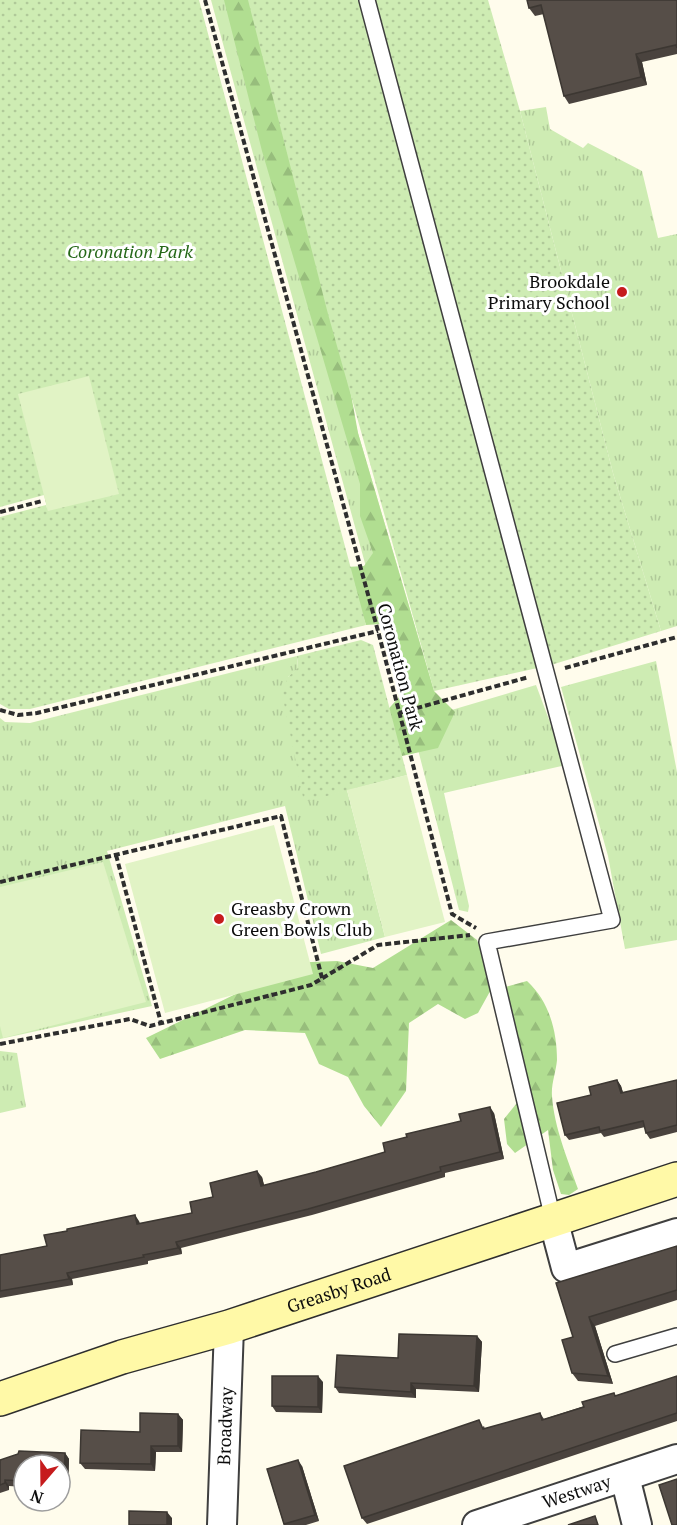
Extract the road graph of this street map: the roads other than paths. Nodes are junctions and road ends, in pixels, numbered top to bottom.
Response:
1 (367, 0) edge
2 (677, 1179) edge
3 (553, 1219) junction
4 (677, 1233) edge
5 (229, 1326) junction
6 (677, 1336) edge
7 (615, 1354) dead end
8 (0, 1399) edge
9 (677, 1460) edge
10 (625, 1477) junction
11 (222, 1525) edge
12 (477, 1525) edge
13 (637, 1525) edge

1 - 3 lane
2 - 3 main road, Greasby Road
3 - 4 street
3 - 5 main road, Greasby Road
5 - 8 main road, Greasby Road
5 - 11 street, Broadway
6 - 7 lane
9 - 10 street, Westway
10 - 12 street, Westway
10 - 13 street

